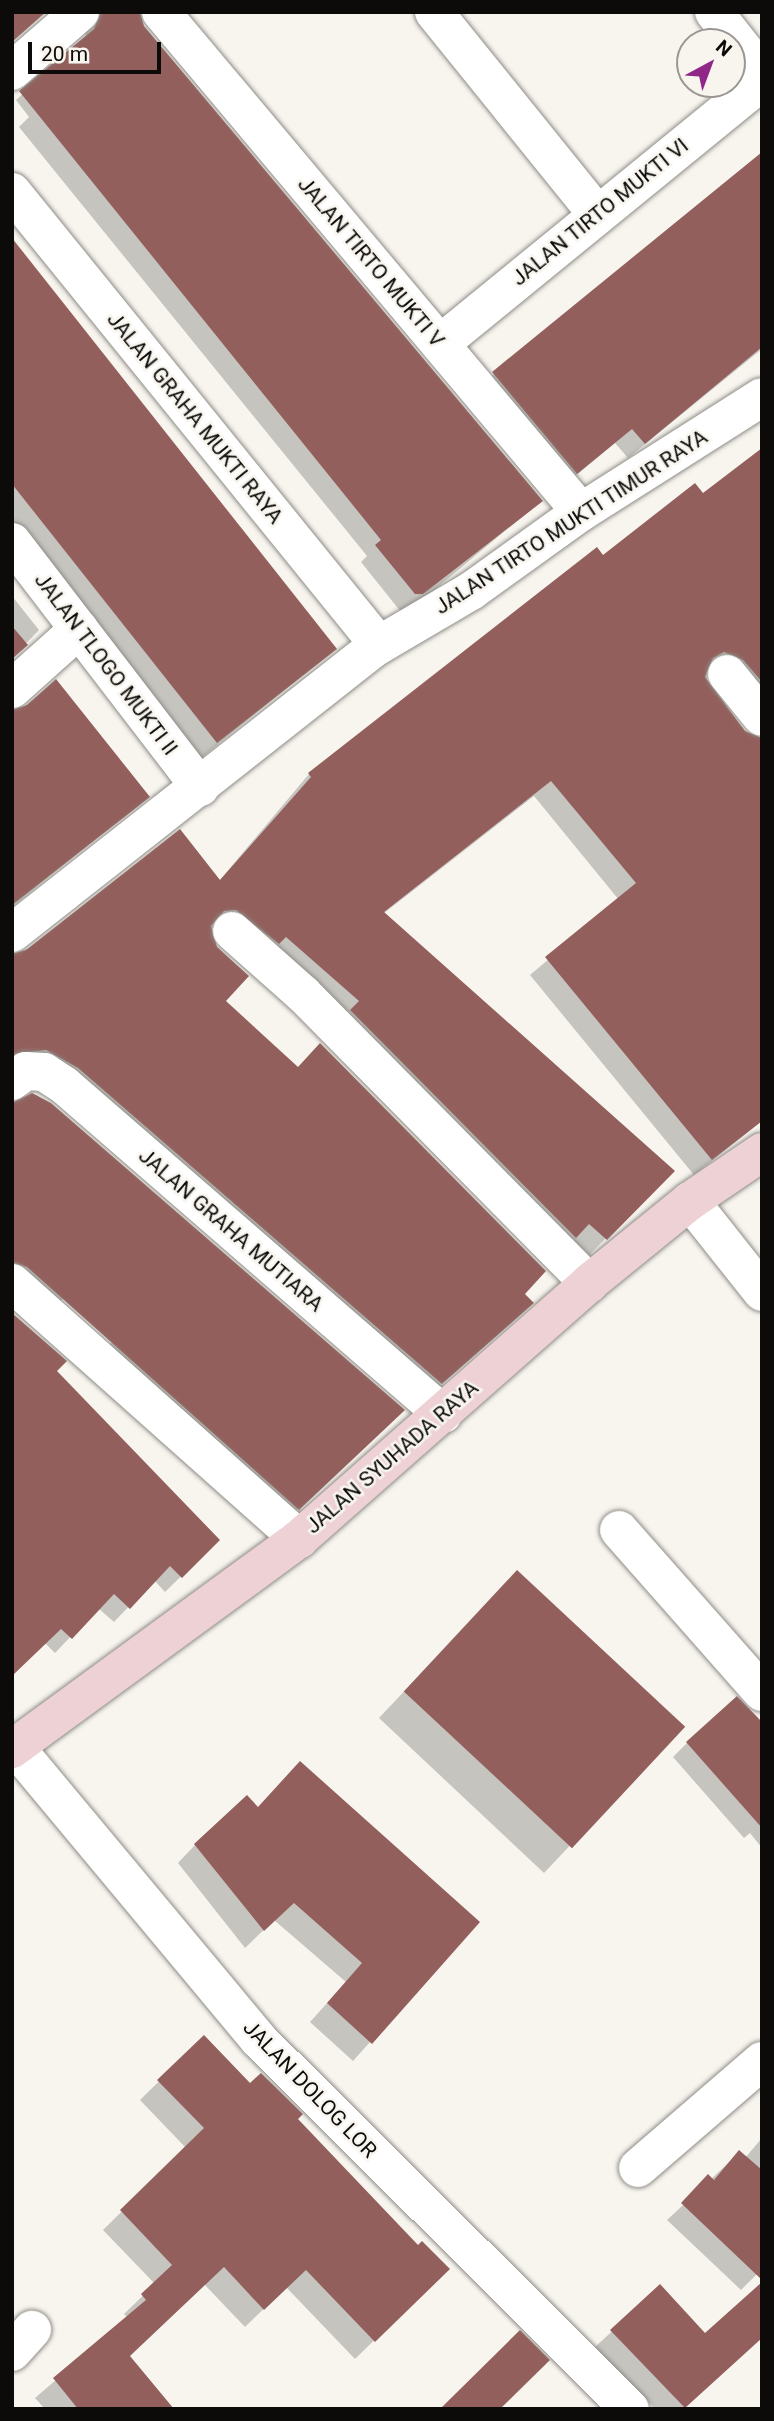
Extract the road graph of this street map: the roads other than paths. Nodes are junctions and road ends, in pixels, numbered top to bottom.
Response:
1 (80, 12) edge
2 (161, 12) edge
3 (434, 12) edge
4 (714, 12) edge
5 (12, 71) edge
6 (762, 73) edge
7 (762, 81) edge
8 (12, 192) edge
9 (596, 214) junction
10 (440, 344) junction
11 (760, 402) edge
12 (581, 513) junction
13 (12, 541) edge
14 (79, 629) junction
15 (379, 645) junction
16 (727, 674) dead end
17 (12, 689) edge
18 (762, 717) edge
19 (200, 787) junction
20 (232, 931) dead end
21 (12, 933) edge
22 (12, 1081) edge
23 (762, 1152) edge
24 (690, 1201) junction
25 (12, 1283) edge
26 (589, 1283) junction
27 (762, 1292) edge
28 (443, 1414) junction
29 (620, 1530) dead end
30 (299, 1539) junction
31 (762, 1692) edge
32 (14, 1748) edge
33 (762, 2061) edge
34 (638, 2168) dead end
35 (630, 2409) edge

1 - 5 street
2 - 10 street, JALAN TIRTO MUKTI V
3 - 9 street
4 - 6 street
7 - 9 street, JALAN TIRTO MUKTI VI
8 - 15 street, JALAN GRAHA MUKTI RAYA
9 - 10 street, JALAN TIRTO MUKTI VI
10 - 12 street, JALAN TIRTO MUKTI V
11 - 12 street, JALAN TIRTO MUKTI TIMUR RAYA
12 - 15 street, JALAN TIRTO MUKTI TIMUR RAYA
13 - 14 street, JALAN TLOGO MUKTI II
14 - 17 street
14 - 19 street, JALAN TLOGO MUKTI II
15 - 19 street
16 - 18 street
19 - 21 street
20 - 26 street
22 - 28 street, JALAN GRAHA MUTIARA
23 - 24 street, JALAN SYUHADA RAYA
24 - 26 street, JALAN SYUHADA RAYA
24 - 27 street
25 - 30 street
26 - 28 street, JALAN SYUHADA RAYA
28 - 30 street, JALAN SYUHADA RAYA
29 - 31 street
30 - 32 street, JALAN SYUHADA RAYA
32 - 35 street, JALAN DOLOG LOR
33 - 34 street

